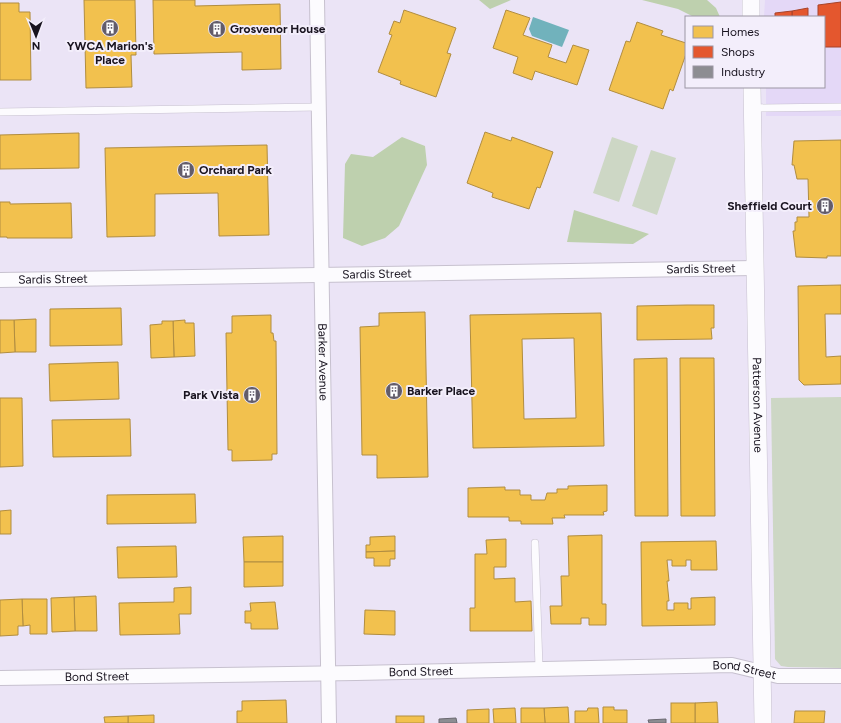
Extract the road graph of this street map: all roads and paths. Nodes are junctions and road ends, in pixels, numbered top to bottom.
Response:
1 (317, 0) edge
2 (751, 0) edge
3 (751, 16) edge
4 (752, 88) edge
5 (319, 107) junction
6 (841, 107) edge
7 (752, 108) junction
8 (0, 112) edge
9 (754, 268) junction
10 (322, 274) junction
11 (0, 280) edge
12 (535, 543) dead end
13 (539, 668) junction
14 (762, 671) junction
15 (329, 673) junction
16 (841, 676) edge
17 (0, 678) edge
18 (329, 723) edge
19 (763, 723) edge

1 - 5 street, Barker Avenue
2 - 3 street
4 - 7 street, Patterson Avenue
5 - 8 lane
5 - 10 street, Barker Avenue
6 - 7 lane
7 - 9 street, Patterson Avenue
9 - 10 street, Sardis Street
9 - 14 street, Patterson Avenue
10 - 11 street, Sardis Street
10 - 15 street, Barker Avenue
12 - 13 lane
13 - 14 street, Bond Street
13 - 15 street, Bond Street
14 - 16 street, Bond Street
14 - 19 street, Patterson Avenue
15 - 17 street, Bond Street
15 - 18 street, Barker Avenue

